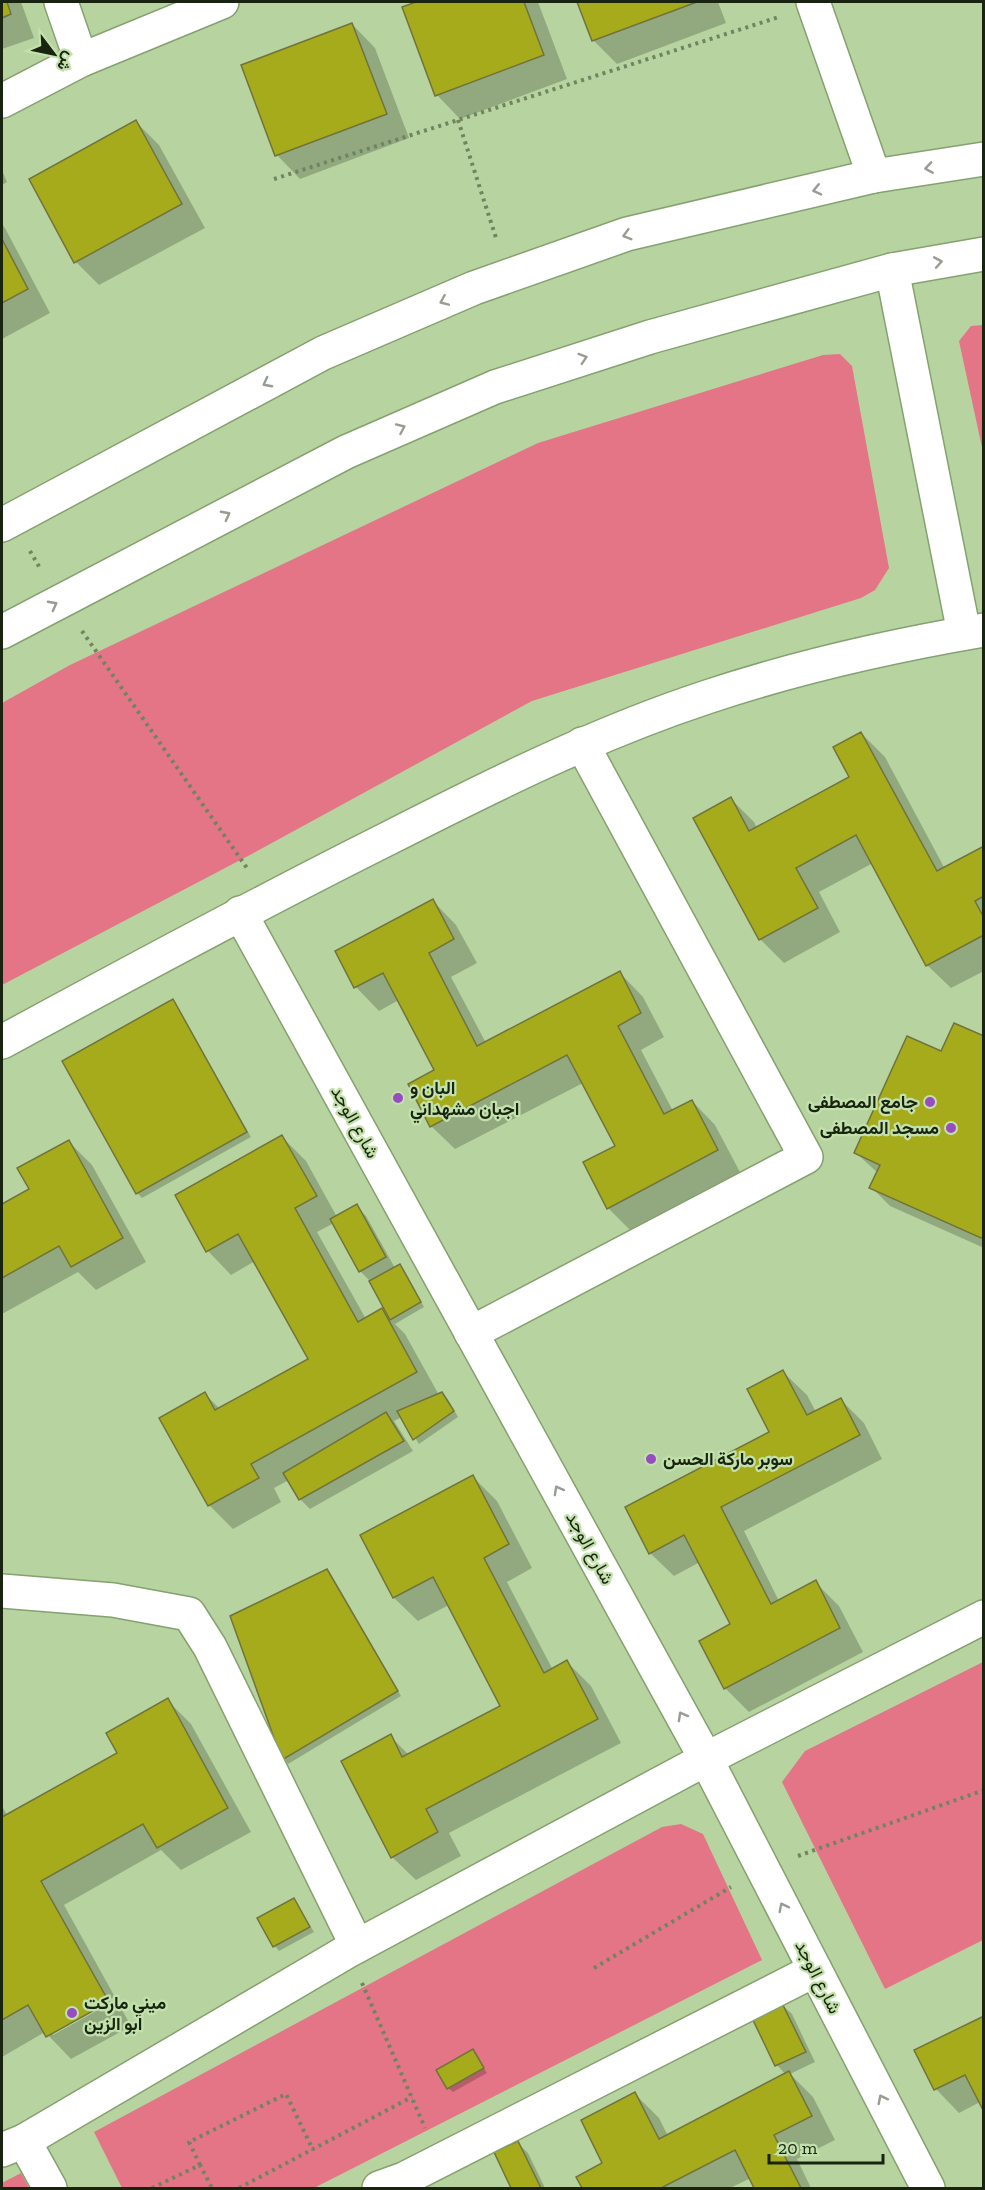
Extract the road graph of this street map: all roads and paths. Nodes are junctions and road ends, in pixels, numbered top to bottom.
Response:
1 (61, 2) edge
2 (222, 2) edge
3 (813, 4) edge
4 (81, 60) junction
5 (2, 101) edge
6 (458, 120) junction
7 (984, 159) edge
8 (874, 176) junction
9 (274, 179) dead end
10 (984, 254) edge
11 (892, 270) junction
12 (508, 276) junction
13 (2, 525) edge
14 (60, 601) junction
15 (2, 632) edge
16 (974, 632) edge
17 (582, 744) junction
18 (254, 906) junction
19 (2, 1042) edge
20 (471, 1333) junction
21 (2, 1591) edge
22 (984, 1617) edge
23 (706, 1759) junction
24 (352, 1948) junction
25 (815, 1970) junction
26 (412, 2097) junction
27 (13, 2146) edge
28 (313, 2150) junction
29 (440, 2161) junction
30 (200, 2165) junction
31 (397, 2186) edge
32 (50, 2188) edge
33 (152, 2188) edge
34 (212, 2188) edge
35 (239, 2188) edge
36 (928, 2188) edge

1 - 4 street
2 - 4 street
3 - 6 path
3 - 8 street
4 - 5 street
6 - 9 path
6 - 12 path
7 -> 8 street
8 -> 12 street
11 -> 10 street
14 -> 11 street
11 - 16 street
12 -> 13 street
15 -> 14 street
14 - 18 path
16 - 17 street
17 - 18 street
17 - 20 street
18 - 19 street
18 - 20 street, شارع الوجد
23 -> 20 street, شارع الوجد
21 - 24 street
22 - 23 street
23 - 24 street
25 -> 23 street, شارع الوجد
24 - 26 path
24 - 27 street
25 - 29 street
36 -> 25 street, شارع الوجد
26 - 28 path
26 - 29 path
27 - 32 street
28 - 30 path
28 - 35 path
29 - 31 street
30 - 33 path
30 - 34 path

